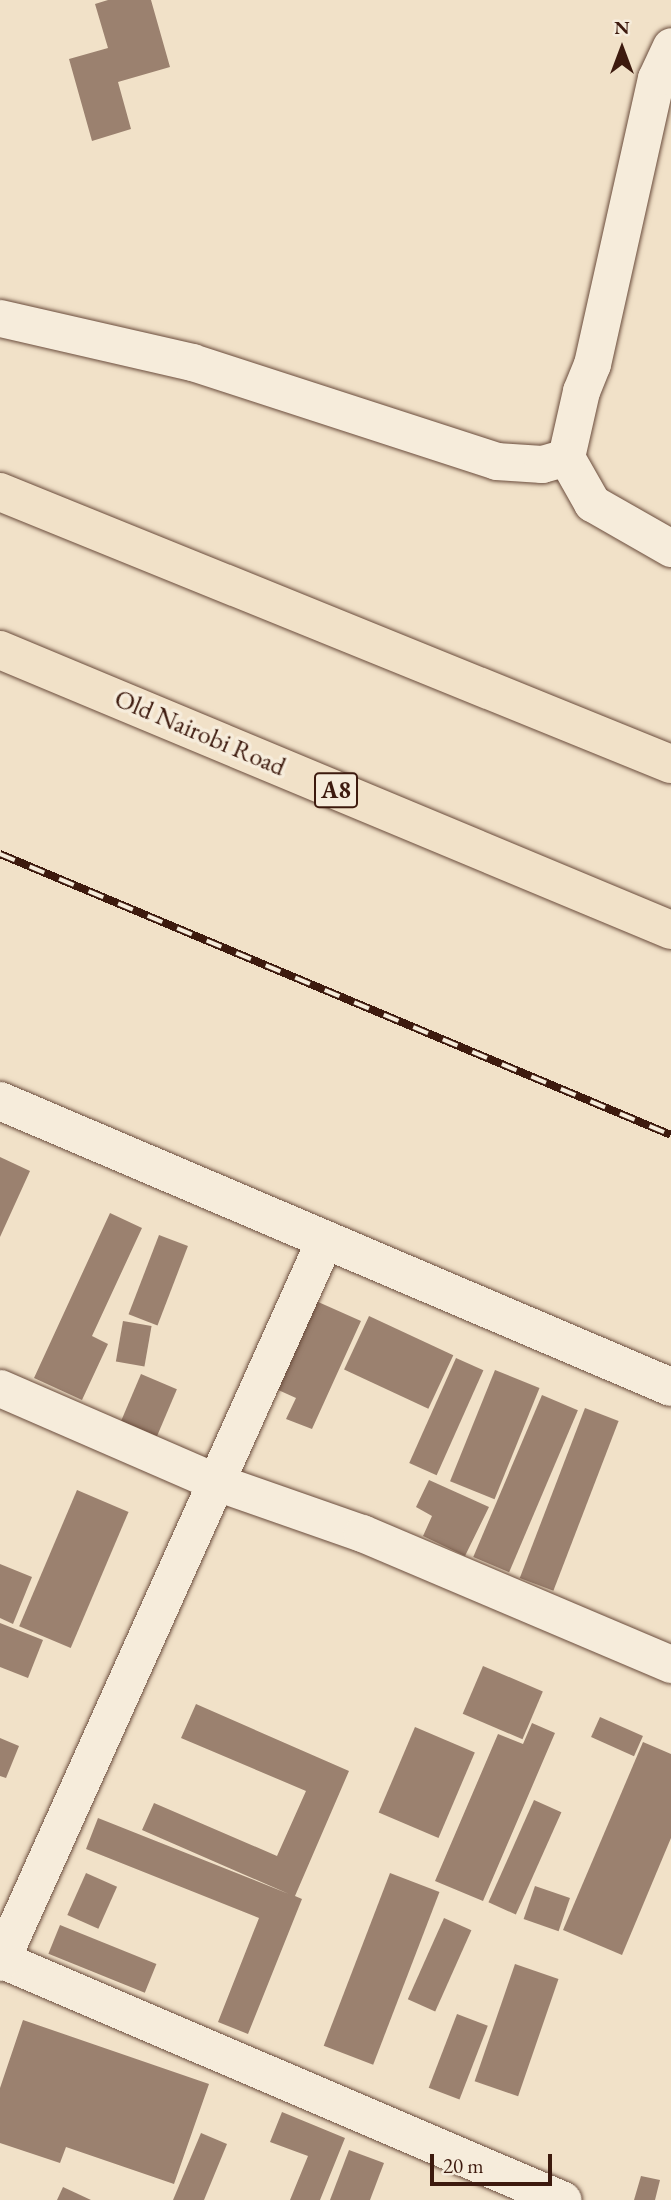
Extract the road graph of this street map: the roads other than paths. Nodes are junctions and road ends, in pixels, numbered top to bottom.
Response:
1 (671, 46) edge
2 (0, 318) edge
3 (566, 457) junction
4 (0, 492) edge
5 (671, 548) edge
6 (0, 650) edge
7 (671, 764) edge
8 (671, 930) edge
9 (0, 1101) edge
10 (325, 1239) junction
11 (671, 1387) edge
12 (0, 1388) edge
13 (216, 1482) junction
14 (671, 1664) edge
15 (0, 1960) edge
16 (563, 2200) edge

1 - 3 street
2 - 3 street
3 - 5 street
4 - 7 highway
6 - 8 highway, Old Nairobi Road / A8
9 - 10 street
10 - 11 street
10 - 13 street
12 - 13 street
13 - 14 street
13 - 15 street
15 - 16 street

